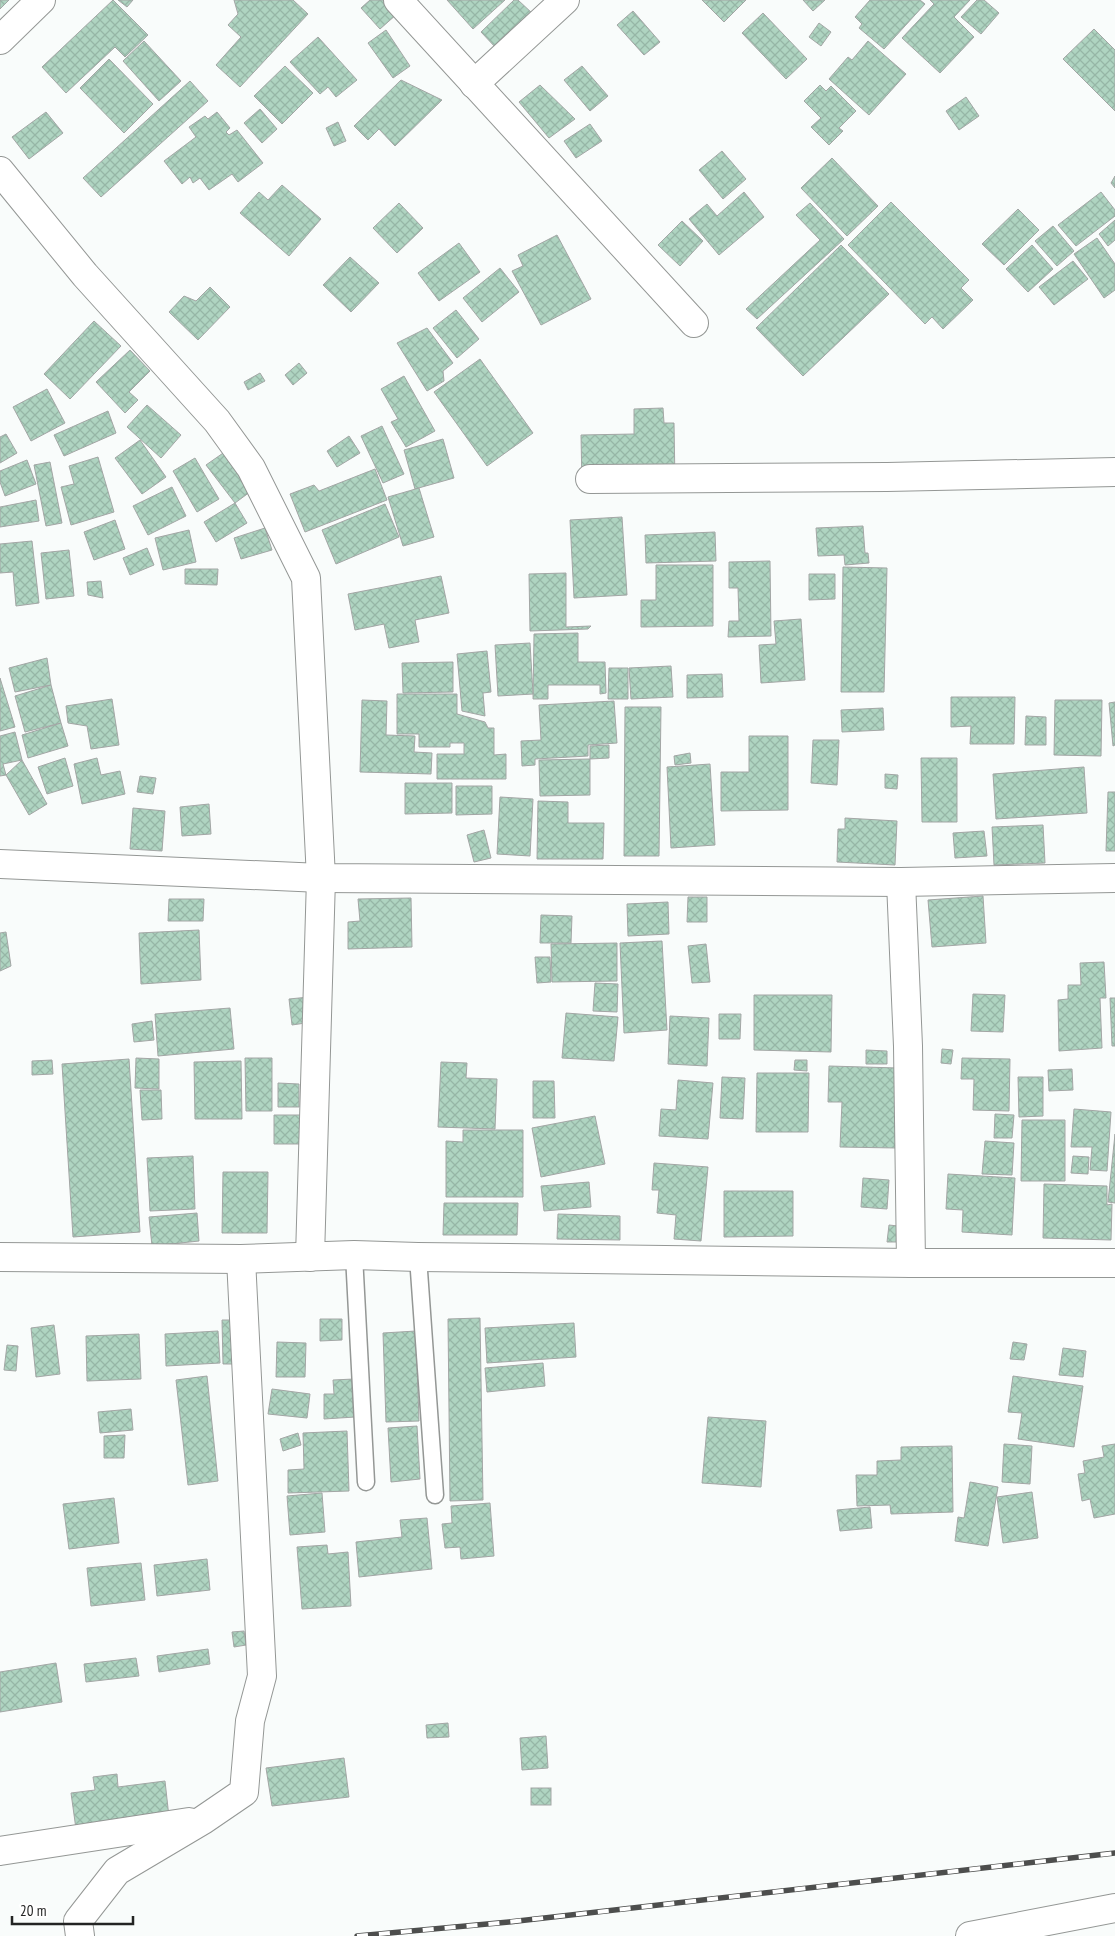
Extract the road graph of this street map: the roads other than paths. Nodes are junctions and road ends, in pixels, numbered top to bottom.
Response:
1 (41, 0) edge
2 (398, 0) edge
3 (564, 0) edge
4 (0, 40) edge
5 (474, 84) junction
6 (0, 171) edge
7 (694, 323) dead end
8 (1115, 472) edge
9 (590, 479) dead end
10 (0, 864) edge
11 (320, 878) junction
12 (1115, 878) edge
13 (902, 882) junction
14 (354, 1255) junction
15 (0, 1257) edge
16 (310, 1257) junction
17 (418, 1257) junction
18 (240, 1259) junction
19 (911, 1263) junction
20 (1115, 1263) edge
21 (366, 1482) dead end
22 (435, 1495) dead end
23 (203, 1820) junction
24 (0, 1851) edge
25 (1115, 1908) edge
26 (80, 1936) edge
27 (970, 1936) edge

1 - 4 street
2 - 5 street
3 - 5 street
5 - 7 street
6 - 11 street
8 - 9 street
10 - 11 street
11 - 13 street
11 - 16 street
12 - 13 street
13 - 19 street
14 - 16 street
14 - 17 street
14 - 21 lane
15 - 18 street
16 - 18 street
17 - 19 street
17 - 22 lane
18 - 23 street
19 - 20 street
23 - 24 street
23 - 26 street
25 - 27 street

